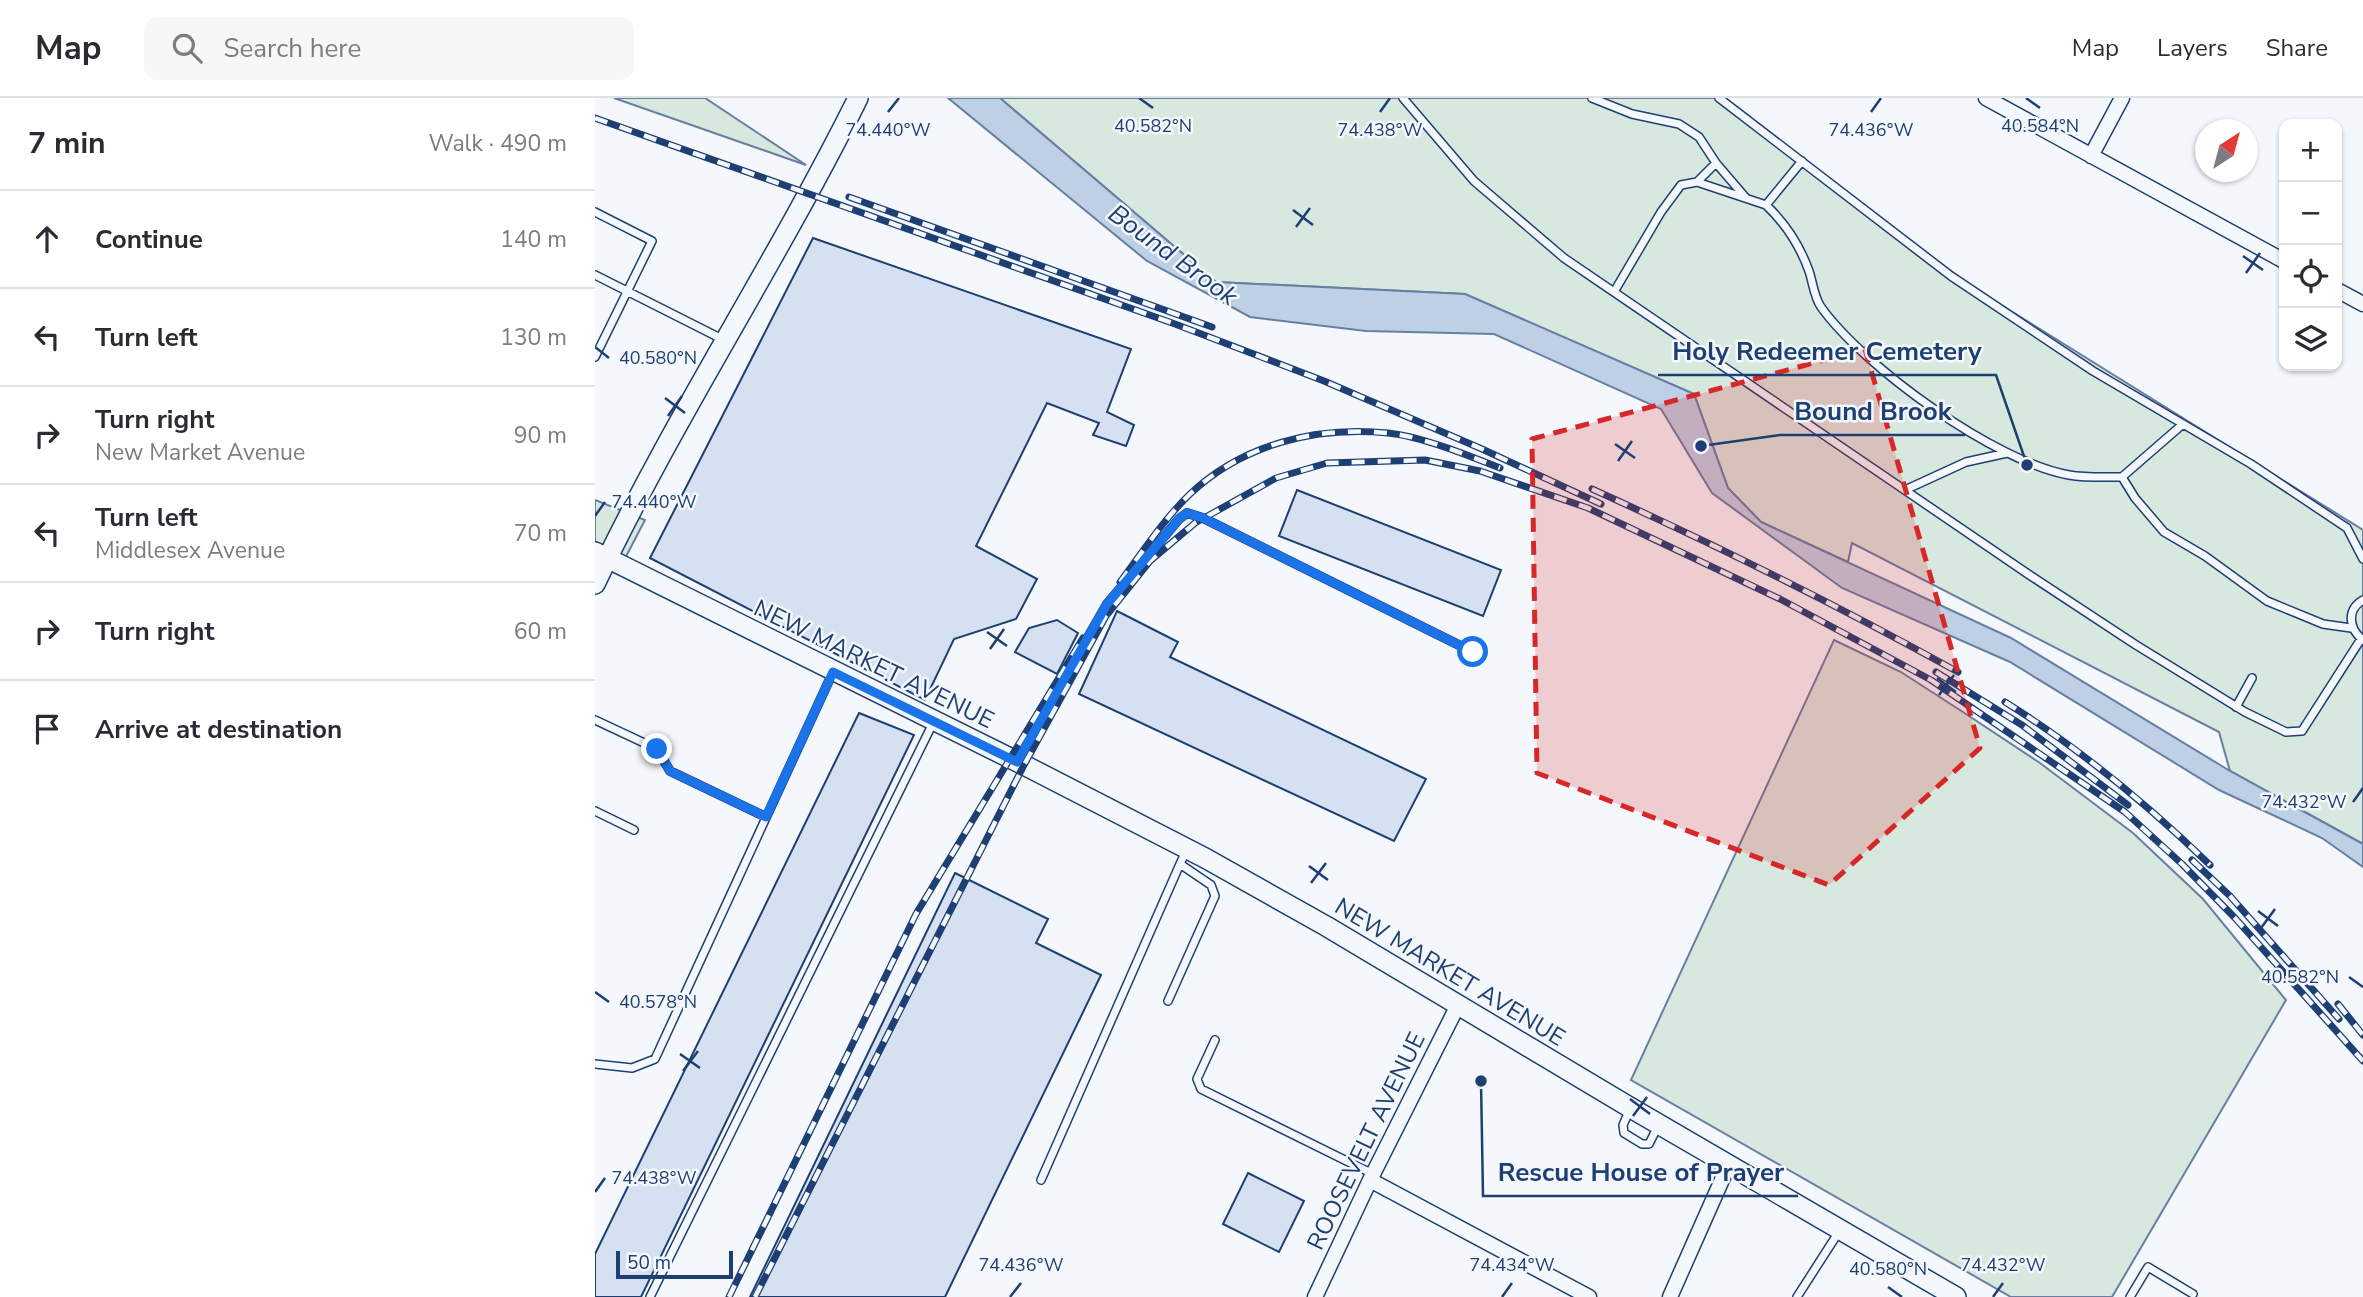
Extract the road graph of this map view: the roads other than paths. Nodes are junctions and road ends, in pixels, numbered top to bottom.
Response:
1 (1403, 98) edge
2 (1592, 98) edge
3 (1719, 98) edge
4 (1986, 98) edge
5 (2122, 98) edge
6 (853, 99) edge
7 (2091, 156) junction
8 (1802, 160) junction
9 (1716, 163) junction
10 (1697, 182) junction
11 (1746, 198) junction
12 (1766, 205) junction
13 (595, 212) edge
14 (2279, 258) edge
15 (595, 275) edge
16 (628, 291) junction
17 (1614, 292) junction
18 (2342, 293) edge
19 (2363, 304) edge
20 (724, 340) junction
21 (595, 358) edge
22 (2183, 424) junction
23 (2008, 453) junction
24 (2122, 477) junction
25 (1905, 491) junction
26 (601, 555) edge
27 (2363, 559) edge
28 (595, 584) edge
29 (2363, 600) edge
30 (2351, 628) junction
31 (2362, 640) edge
32 (1473, 652) dead end
33 (833, 672) junction
34 (2252, 678) dead end
35 (2236, 707) junction
36 (595, 720) edge
37 (935, 721) junction
38 (1017, 762) junction
39 (595, 811) edge
40 (766, 817) junction
41 (634, 830) dead end
42 (1183, 857) junction
43 (1168, 1001) dead end
44 (1458, 1005) junction
45 (1215, 1040) dead end
46 (595, 1064) edge
47 (1729, 1164) junction
48 (1371, 1177) junction
49 (1041, 1180) dead end
50 (1840, 1229) junction
51 (2193, 1294) dead end
52 (650, 1297) edge
53 (1315, 1297) edge
54 (1590, 1297) edge
55 (1669, 1297) edge
56 (1797, 1297) edge
57 (1956, 1297) edge
58 (2130, 1297) edge

1 - 17 lane
2 - 9 lane
3 - 8 lane
4 - 7 street
5 - 7 street
6 - 20 main road
7 - 14 street
8 - 12 lane
8 - 22 lane
9 - 10 lane
9 - 11 lane
10 - 11 lane
10 - 17 lane
11 - 12 lane
12 - 23 lane
13 - 16 lane
15 - 16 lane
16 - 20 lane
16 - 21 lane
17 - 25 lane
18 - 19 street
20 - 26 main road
22 - 24 lane
22 - 27 lane
23 - 24 lane
23 - 25 lane
24 - 30 lane
25 - 35 lane
26 - 28 main road
26 - 33 main road, NEW MARKET AVENUE
29 - 30 lane
30 - 31 lane
31 - 35 lane
32 - 38 lane
33 - 37 main road, NEW MARKET AVENUE
33 - 40 lane
34 - 35 lane
36 - 40 lane
37 - 38 main road, NEW MARKET AVENUE
37 - 52 lane
38 - 42 main road, NEW MARKET AVENUE
39 - 41 lane
40 - 46 lane
42 - 43 lane
42 - 44 main road, NEW MARKET AVENUE
42 - 49 lane
44 - 47 main road, NEW MARKET AVENUE
44 - 48 street, ROOSEVELT AVENUE
45 - 48 lane
47 - 50 main road, NEW MARKET AVENUE
47 - 55 street
48 - 53 street, ROOSEVELT AVENUE
48 - 54 street
50 - 56 lane
50 - 57 main road, NEW MARKET AVENUE
51 - 58 lane

